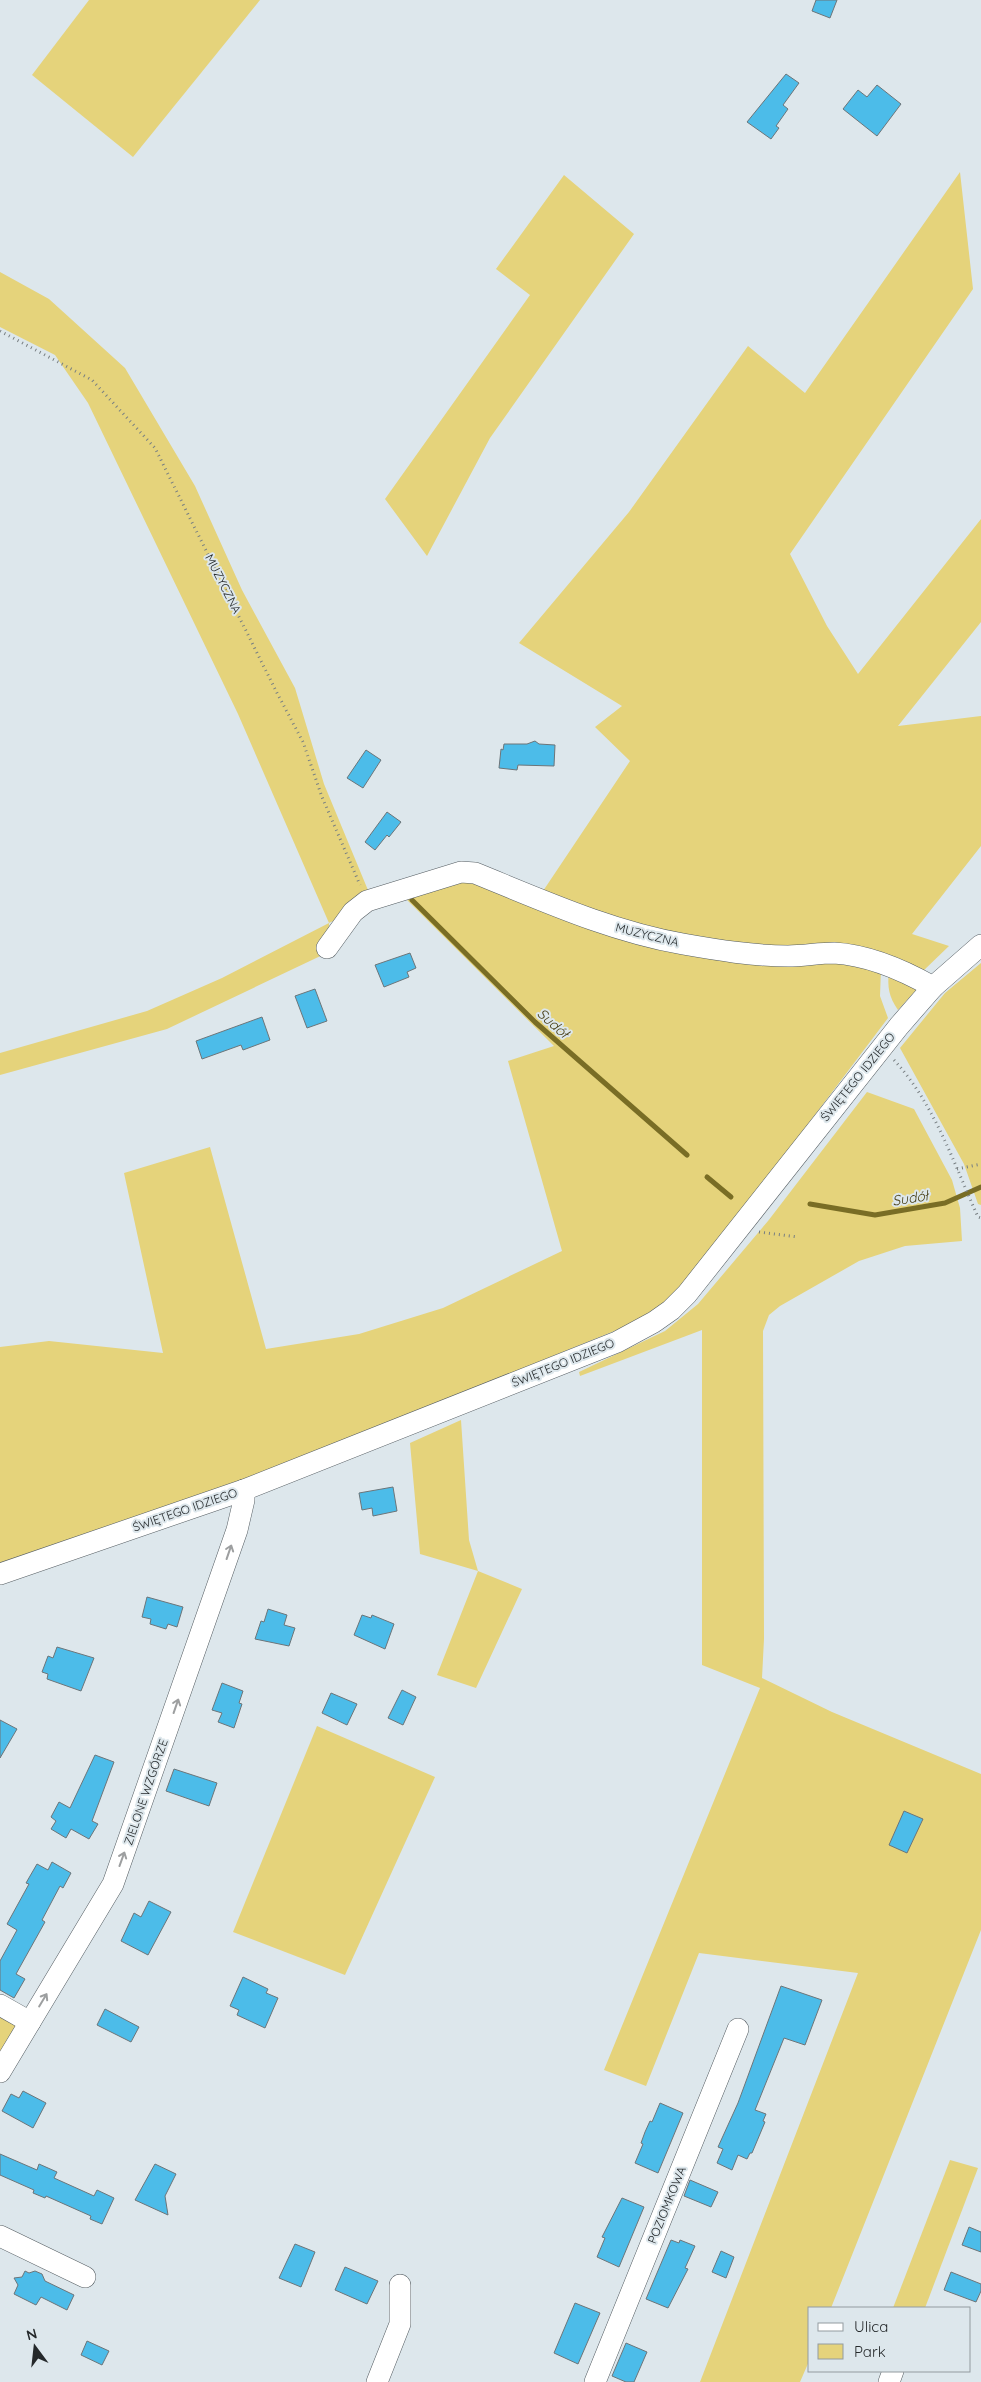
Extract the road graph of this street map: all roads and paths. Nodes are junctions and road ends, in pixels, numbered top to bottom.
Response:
1 (0, 331) edge
2 (367, 902) junction
3 (981, 946) edge
4 (327, 948) dead end
5 (933, 988) junction
6 (910, 1078) dead end
7 (981, 1164) edge
8 (957, 1169) junction
9 (980, 1216) edge
10 (739, 1230) junction
11 (798, 1237) dead end
12 (244, 1490) junction
13 (0, 1574) edge
14 (0, 2005) edge
15 (30, 2022) junction
16 (738, 2029) dead end
17 (0, 2072) edge
18 (0, 2236) edge
19 (85, 2277) dead end
20 (400, 2286) dead end
21 (377, 2382) edge
22 (595, 2382) edge

1 - 2 path, MUZYCZNA
2 - 4 street, MUZYCZNA
2 - 5 street, MUZYCZNA
3 - 5 street, ŚWIĘTEGO IDZIEGO
5 - 10 street, ŚWIĘTEGO IDZIEGO
6 - 8 path
7 - 8 path
8 - 9 path
10 - 11 path
10 - 12 street, ŚWIĘTEGO IDZIEGO
12 - 13 street, ŚWIĘTEGO IDZIEGO
15 -> 12 street, ZIELONE WZGÓRZE
14 - 15 street
15 - 17 street, ZIELONE WZGÓRZE
16 - 22 street, POZIOMKOWA
18 - 19 street
20 - 21 street

